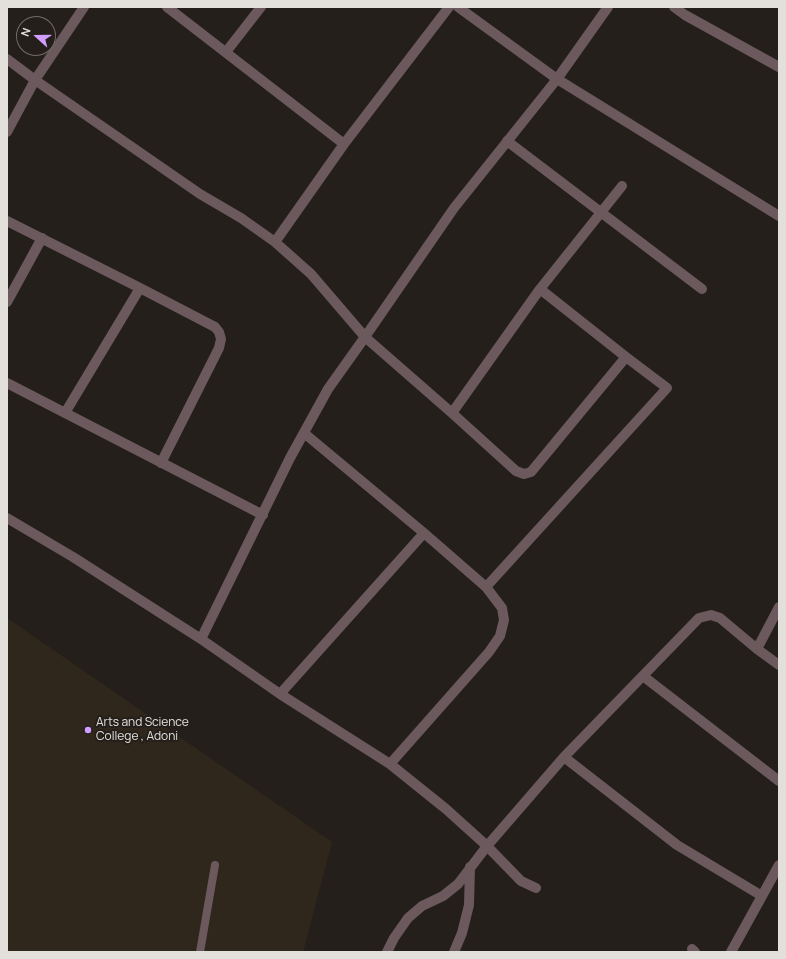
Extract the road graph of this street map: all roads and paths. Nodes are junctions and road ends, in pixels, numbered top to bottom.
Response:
1 (84, 7) edge
2 (167, 7) edge
3 (261, 7) edge
4 (449, 7) edge
5 (458, 7) edge
6 (608, 7) edge
7 (674, 7) edge
8 (226, 52) junction
9 (7, 59) edge
10 (778, 66) edge
11 (557, 79) junction
12 (35, 80) junction
13 (7, 132) edge
14 (507, 141) junction
15 (344, 144) junction
16 (622, 186) dead end
17 (601, 213) junction
18 (779, 216) edge
19 (7, 221) edge
20 (42, 238) junction
21 (275, 242) junction
22 (140, 288) junction
23 (540, 290) junction
24 (702, 290) dead end
25 (7, 302) edge
26 (365, 336) junction
27 (626, 357) junction
28 (7, 383) edge
29 (452, 412) junction
30 (65, 414) junction
31 (304, 433) junction
32 (162, 464) junction
33 (263, 515) junction
34 (7, 518) edge
35 (424, 533) junction
36 (486, 587) junction
37 (779, 607) edge
38 (201, 639) junction
39 (757, 649) junction
40 (779, 665) edge
41 (643, 676) junction
42 (280, 694) junction
43 (564, 757) junction
44 (390, 764) junction
45 (779, 781) edge
46 (486, 846) junction
47 (215, 865) dead end
48 (779, 865) edge
49 (470, 868) junction
50 (536, 888) dead end
51 (762, 896) junction
52 (200, 952) edge
53 (387, 952) edge
54 (454, 952) edge
55 (731, 952) edge

1 - 12 street
2 - 8 street
3 - 8 street
4 - 15 street
5 - 11 street
6 - 11 street
7 - 10 street
8 - 15 street
9 - 12 street
11 - 14 street
11 - 18 street
12 - 13 street
12 - 21 street
14 - 17 street
14 - 26 street
15 - 21 street
16 - 17 street
17 - 23 street
17 - 24 street
19 - 20 street
20 - 22 street
20 - 25 street
21 - 26 street
22 - 30 street
22 - 32 street
23 - 27 street
23 - 29 street
26 - 29 street
26 - 31 street
27 - 29 street
27 - 36 street
28 - 30 street
30 - 32 street
31 - 33 street
31 - 35 street
32 - 33 street
33 - 38 street
34 - 38 street
35 - 36 street
35 - 42 street
36 - 44 street
37 - 39 street
38 - 42 street
39 - 40 street
39 - 41 street
41 - 43 street
41 - 45 street
42 - 44 street
43 - 46 street
43 - 51 street
44 - 46 street
46 - 49 street
46 - 50 street
47 - 52 lane
48 - 51 street
49 - 53 street
49 - 54 street
51 - 55 street

